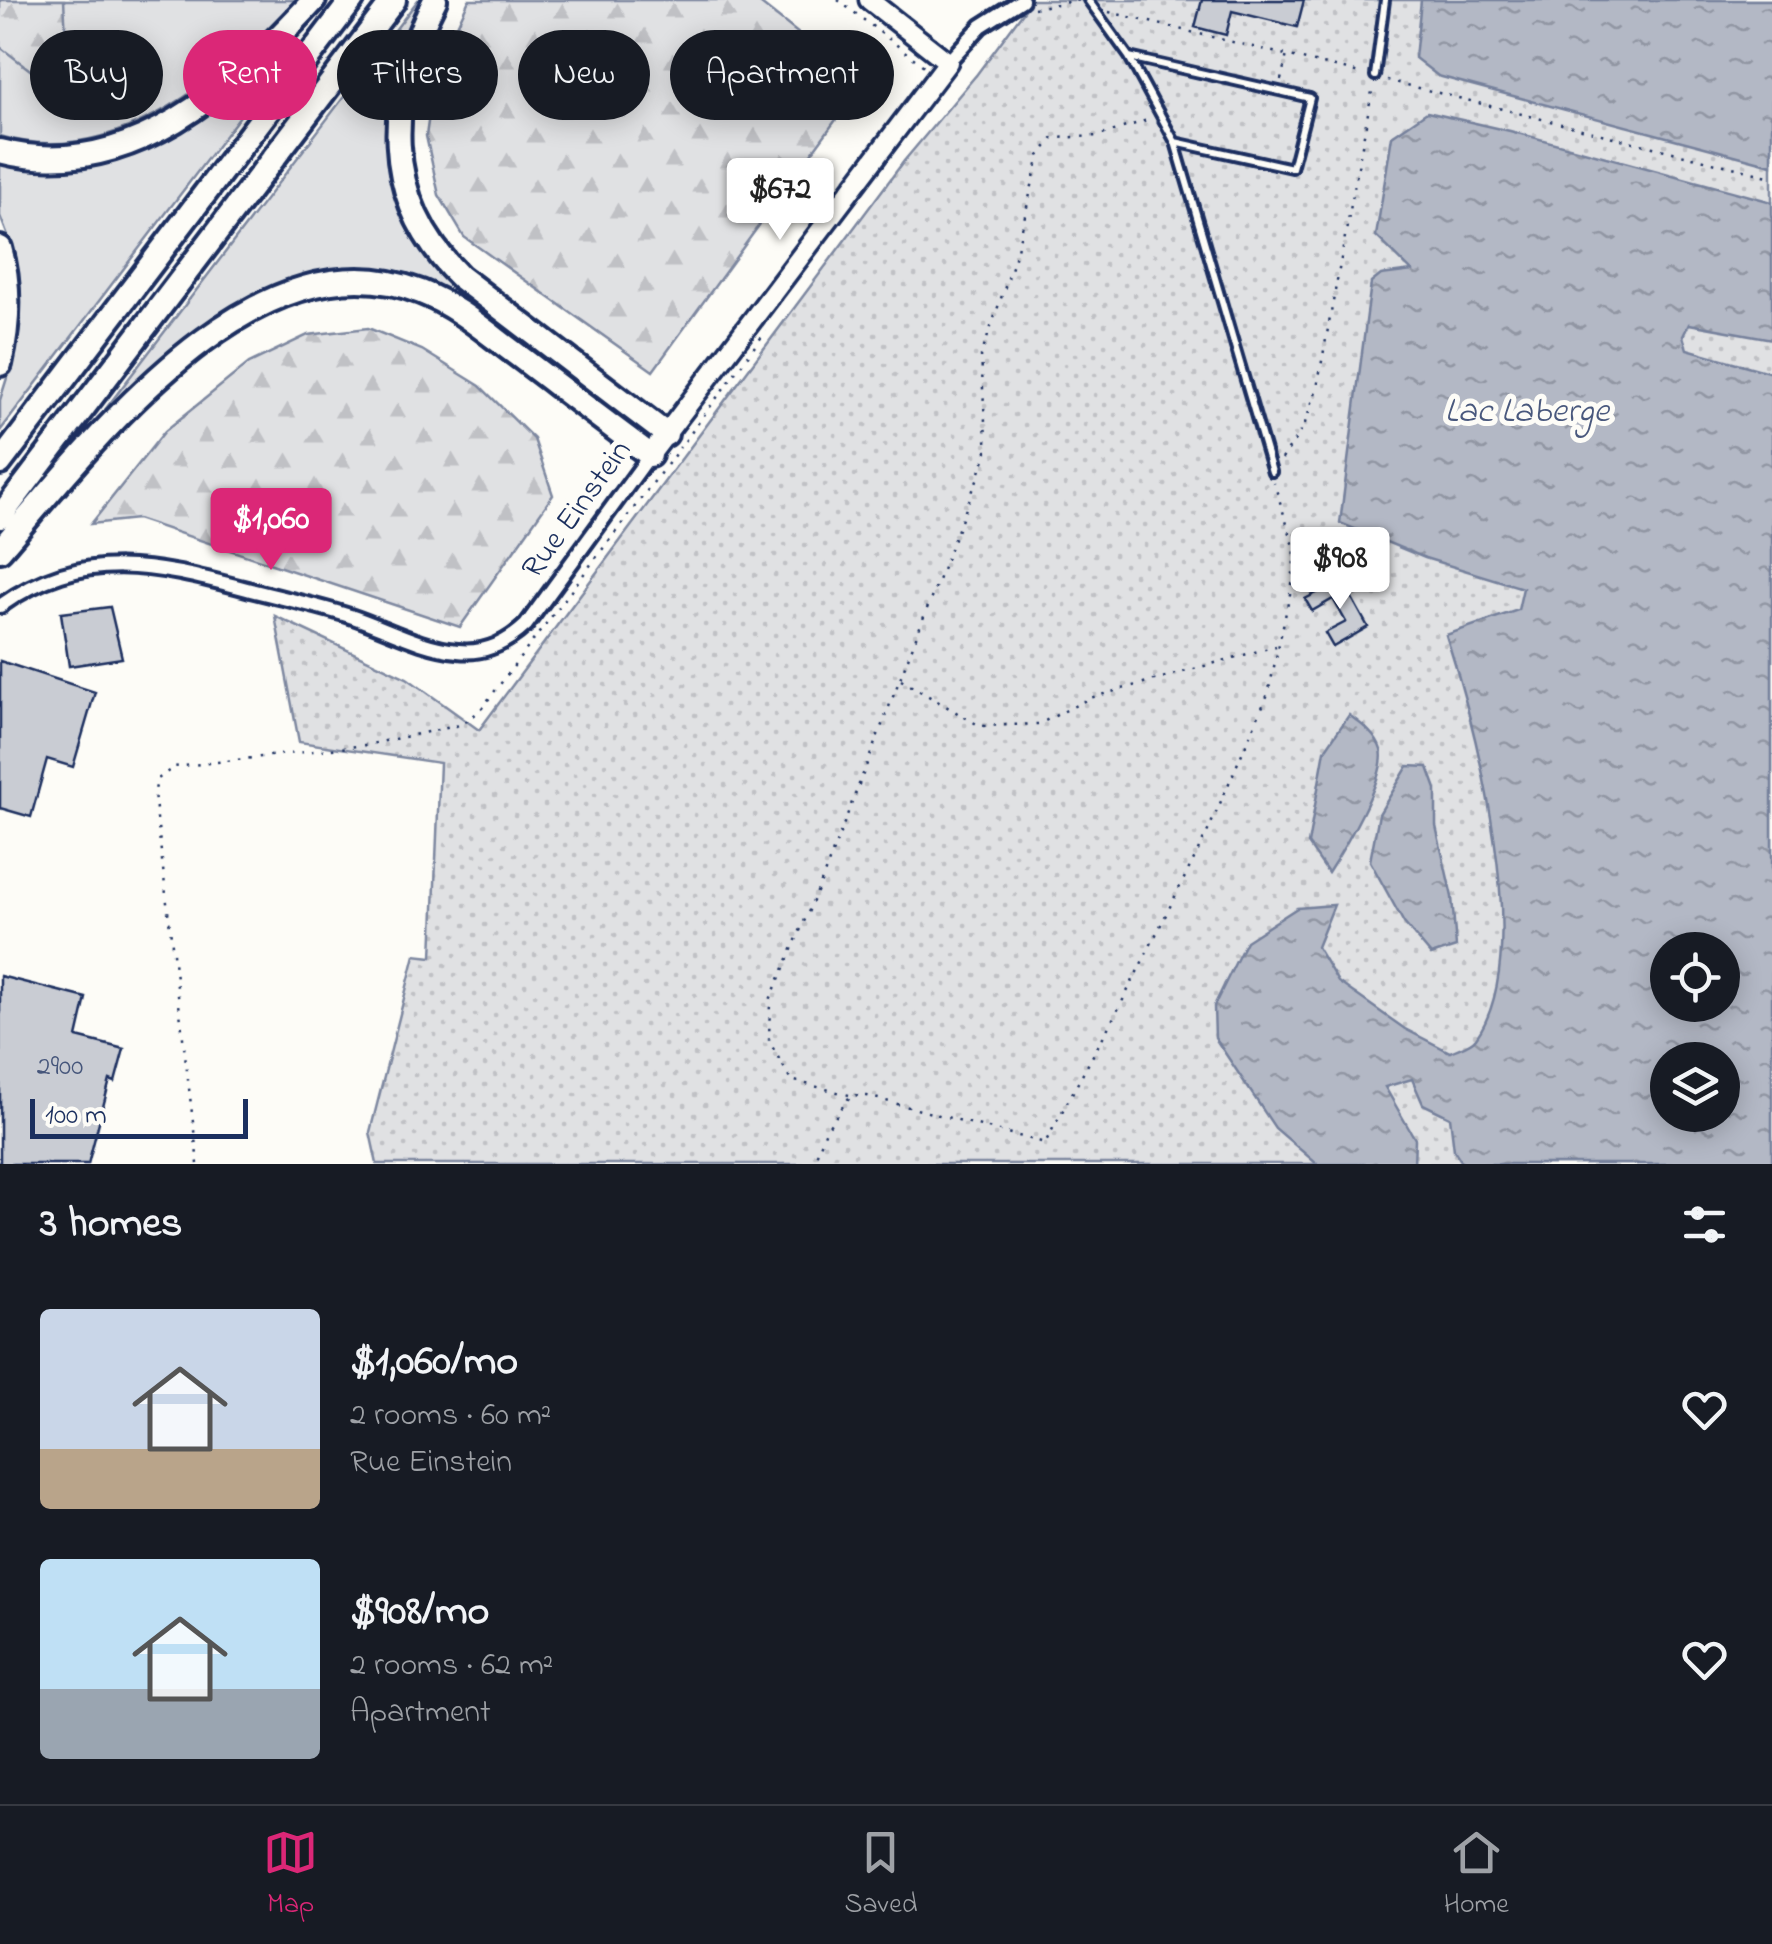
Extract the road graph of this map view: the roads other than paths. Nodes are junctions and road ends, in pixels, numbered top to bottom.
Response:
1 (314, 0) edge
2 (352, 0) edge
3 (394, 0) edge
4 (435, 0) edge
5 (869, 0) edge
6 (1088, 0) edge
7 (1385, 0) edge
8 (1023, 6) edge
9 (1129, 57) junction
10 (948, 62) junction
11 (1375, 76) road end
12 (1175, 142) junction
13 (0, 151) edge
14 (0, 248) edge
15 (0, 364) edge
16 (666, 434) junction
17 (650, 456) junction
18 (0, 463) edge
19 (1272, 472) road end
20 (0, 517) edge
21 (0, 550) edge
22 (0, 606) edge

1 - 13 highway
2 - 18 highway
3 - 20 highway
4 - 16 highway
5 - 10 street
6 - 9 lane
7 - 11 lane
8 - 10 street, Rue Einstein
9 - 12 lane
9 - 12 lane
10 - 16 street, Rue Einstein
12 - 19 lane
14 - 15 highway
16 - 17 street, Rue Einstein
17 - 21 highway
17 - 22 street, Rue Einstein

